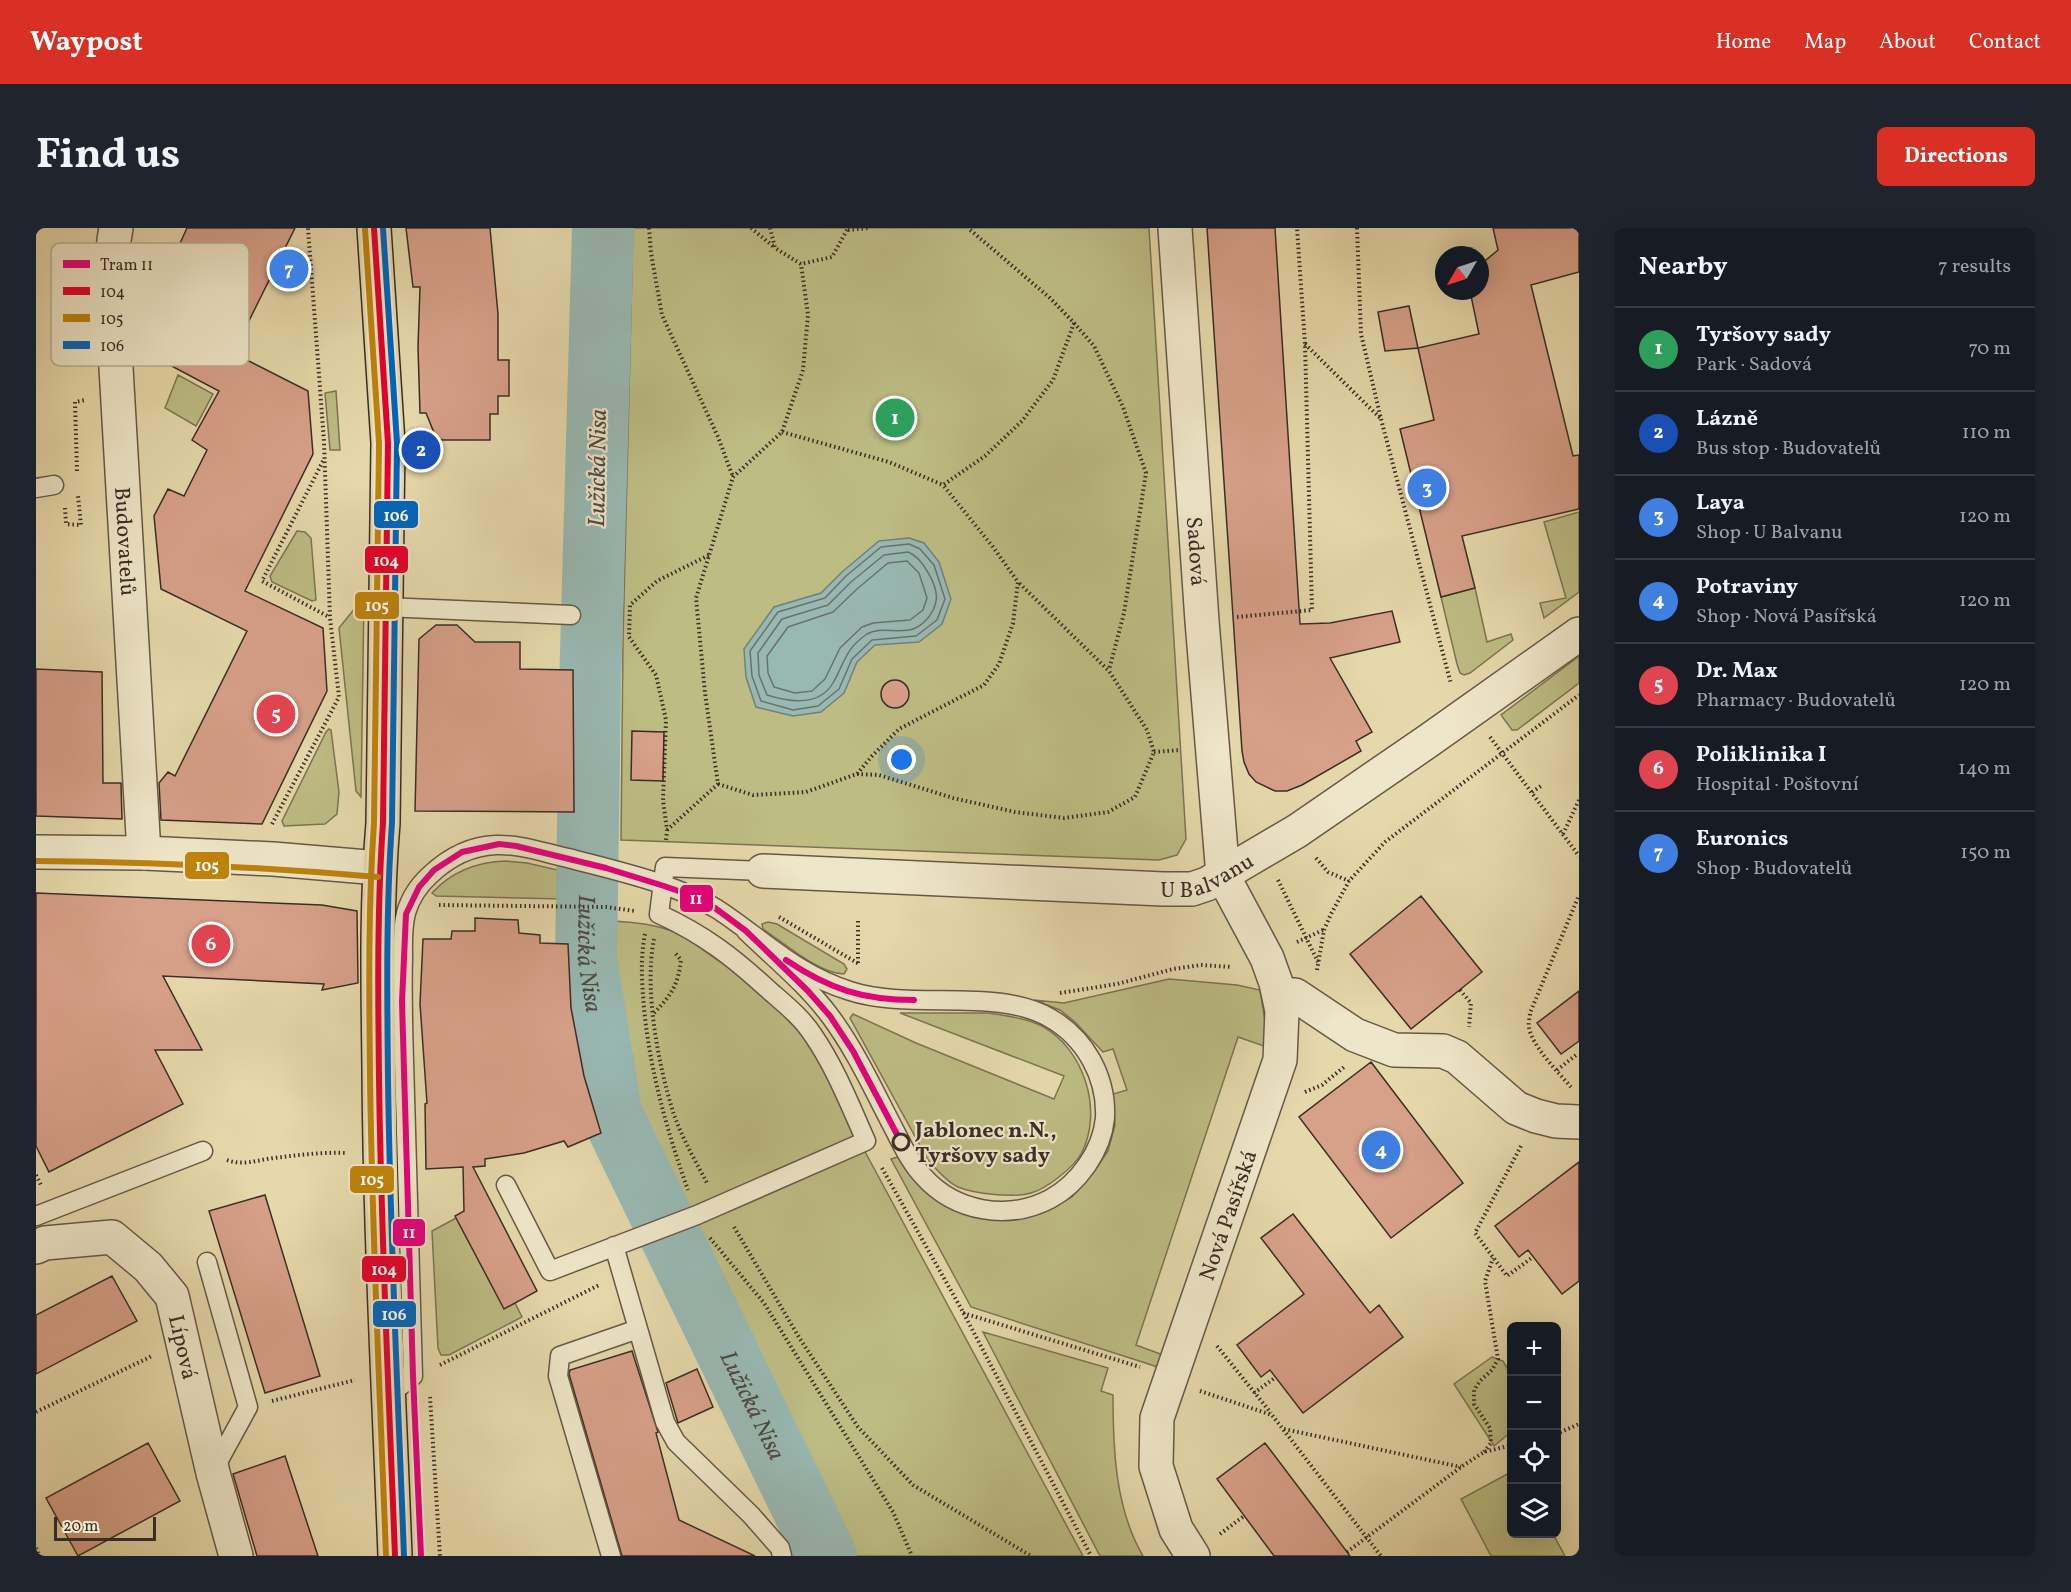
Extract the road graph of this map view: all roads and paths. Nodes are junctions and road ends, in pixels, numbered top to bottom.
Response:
1 (116, 228) edge
2 (308, 228) edge
3 (374, 228) edge
4 (649, 228) edge
5 (751, 228) edge
6 (770, 228) edge
7 (868, 228) edge
8 (968, 228) edge
9 (1175, 228) edge
10 (1297, 228) edge
11 (1358, 228) edge
12 (848, 229) edge
13 (114, 243) edge
14 (775, 248) junction
15 (801, 264) junction
16 (1074, 323) junction
17 (1305, 344) junction
18 (116, 366) edge
19 (94, 399) dead end
20 (1381, 419) junction
21 (782, 432) junction
22 (325, 459) junction
23 (733, 477) junction
24 (77, 478) dead end
25 (943, 485) junction
26 (710, 554) junction
27 (1018, 582) junction
28 (385, 607) junction
29 (571, 615) dead end
30 (330, 618) junction
31 (1236, 618) dead end
32 (1579, 634) edge
33 (1109, 671) junction
34 (1453, 691) dead end
35 (1579, 695) edge
36 (1484, 729) dead end
37 (1180, 750) dead end
38 (1154, 752) junction
39 (1503, 753) junction
40 (857, 774) junction
41 (718, 784) junction
42 (1541, 786) dead end
43 (1532, 792) junction
44 (1579, 800) edge
45 (268, 831) dead end
46 (1563, 834) junction
47 (36, 852) edge
48 (144, 853) junction
49 (1315, 856) dead end
50 (1579, 856) edge
51 (379, 868) junction
52 (763, 871) joint
53 (1223, 876) junction
54 (1349, 881) junction
55 (1279, 882) dead end
56 (664, 886) junction
57 (1579, 895) edge
58 (439, 905) dead end
59 (606, 907) dead end
60 (779, 918) dead end
61 (653, 919) junction
62 (858, 920) dead end
63 (1324, 930) junction
64 (746, 931) junction
65 (1307, 937) junction
66 (1288, 945) dead end
67 (653, 947) junction
68 (661, 947) dead end
69 (670, 947) dead end
70 (858, 963) junction
71 (1234, 967) dead end
72 (866, 970) dead end
73 (1056, 994) dead end
74 (1280, 996) junction
75 (390, 1008) junction
76 (653, 1014) junction
77 (1576, 1055) dead end
78 (1348, 1065) dead end
79 (1557, 1070) junction
80 (1572, 1088) dead end
81 (1299, 1095) dead end
82 (1536, 1116) junction
83 (1579, 1122) edge
84 (203, 1151) joint
85 (349, 1153) dead end
86 (878, 1162) dead end
87 (506, 1185) dead end
88 (719, 1206) junction
89 (689, 1218) junction
90 (38, 1233) edge
91 (614, 1246) junction
92 (1533, 1257) dead end
93 (1494, 1258) junction
94 (207, 1262) dead end
95 (622, 1274) junction
96 (963, 1312) junction
97 (638, 1329) junction
98 (1217, 1346) dead end
99 (153, 1355) dead end
100 (438, 1366) dead end
101 (1140, 1367) dead end
102 (1276, 1377) dead end
103 (376, 1387) junction
104 (1193, 1388) dead end
105 (1254, 1393) junction
106 (430, 1394) dead end
107 (248, 1407) junction
108 (36, 1412) edge
109 (1272, 1415) junction
110 (1579, 1424) edge
111 (1284, 1429) junction
112 (1561, 1432) edge
113 (1507, 1446) edge
114 (1484, 1452) junction
115 (1461, 1467) junction
116 (213, 1473) junction
117 (1244, 1516) dead end
118 (1218, 1536) dead end
119 (1367, 1536) junction
120 (36, 1548) edge
121 (1347, 1552) dead end
122 (40, 1556) edge
123 (236, 1556) edge
124 (395, 1556) edge
125 (440, 1556) edge
126 (611, 1556) edge
127 (782, 1556) edge
128 (912, 1556) edge
129 (1031, 1556) edge
130 (1090, 1556) edge
131 (1193, 1556) edge
132 (1382, 1556) edge

1 - 13 street, Budovatelů
2 - 22 path
3 - 28 main road
4 - 23 path
5 - 14 path
6 - 14 path
7 - 12 path
8 - 16 path
9 - 53 street, Sadová
10 - 17 path
11 - 20 path
12 - 15 path
14 - 15 path
15 - 21 path
16 - 25 path
16 - 33 path
17 - 20 path
17 - 31 path
18 - 48 street, Budovatelů
19 - 24 path
20 - 34 path
21 - 23 path
21 - 25 path
22 - 30 path
22 - 30 path
23 - 26 path
25 - 27 path
26 - 41 path
26 - 41 path
27 - 33 path
27 - 40 path
28 - 29 lane
28 - 51 main road
30 - 45 path
32 - 53 street, U Balvanu
33 - 38 path
35 - 39 path
36 - 39 path
37 - 38 path
38 - 40 path
39 - 43 path
39 - 54 path
40 - 41 path
42 - 43 path
43 - 46 path
44 - 46 path
46 - 50 path
47 - 48 street
48 - 51 street
49 - 54 path
51 - 75 main road
52 - 53 street, U Balvanu
52 - 56 lane
53 - 74 street, Nová Pasířská
54 - 63 path
55 - 65 path
56 - 61 lane
56 - 64 lane
56 - 75 lane
57 - 79 path
58 - 59 path
60 - 70 path
61 - 67 path
61 - 88 lane
61 - 89 path
62 - 70 path
63 - 65 path
63 - 65 path
64 - 64 lane
65 - 66 path
67 - 68 path
67 - 76 path
69 - 76 path
70 - 72 path
71 - 73 path
74 - 82 street
74 - 131 street, Nová Pasířská
75 - 103 main road
76 - 88 path
77 - 79 path
78 - 81 path
79 - 80 path
82 - 83 street
82 - 93 path
84 - 85 path
84 - 90 lane
86 - 96 path
87 - 91 lane
88 - 89 lane
88 - 129 path
89 - 91 lane
89 - 128 path
90 - 116 street, Lípová
91 - 95 lane
92 - 93 path
93 - 114 path
94 - 107 lane
95 - 97 lane
95 - 100 path
96 - 101 path
96 - 130 path
97 - 126 lane
97 - 127 lane
98 - 105 path
99 - 108 path
102 - 105 path
103 - 107 path
103 - 124 main road
104 - 109 path
105 - 109 path
106 - 125 path
107 - 116 lane
109 - 111 path
110 - 112 path
111 - 115 path
111 - 119 path
113 - 114 path
114 - 115 path
115 - 119 path
116 - 123 street, Lípová
117 - 118 path
119 - 121 path
119 - 132 path
120 - 122 path

